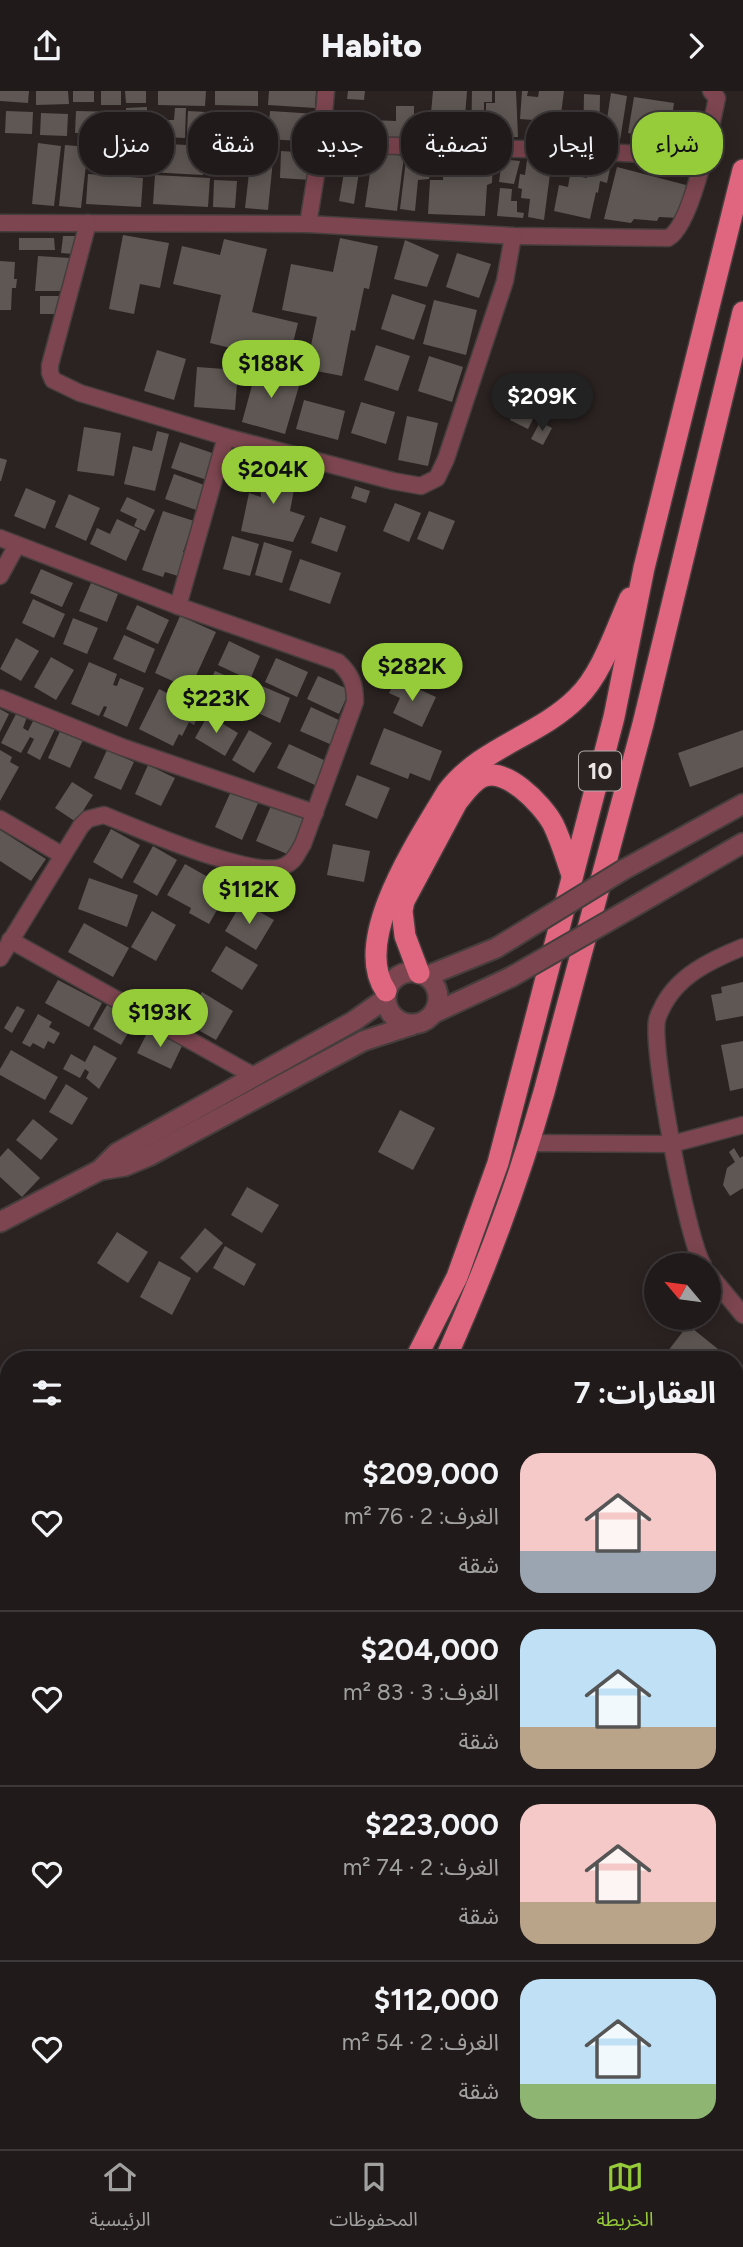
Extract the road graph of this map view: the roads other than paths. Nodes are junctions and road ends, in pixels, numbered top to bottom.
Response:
1 (326, 91) edge
2 (711, 91) edge
3 (324, 112) edge
4 (714, 112) edge
5 (387, 145) edge
6 (632, 153) edge
7 (743, 170) edge
8 (316, 175) edge
9 (698, 175) edge
10 (0, 223) edge
11 (88, 223) junction
12 (308, 224) junction
13 (513, 236) junction
14 (743, 312) edge
15 (226, 437) junction
16 (0, 538) edge
17 (17, 545) junction
18 (644, 568) junction
19 (0, 576) edge
20 (178, 605) junction
21 (0, 698) edge
22 (743, 804) edge
23 (315, 813) junction
24 (0, 819) edge
25 (743, 843) edge
26 (62, 855) junction
27 (572, 875) junction
28 (10, 940) junction
29 (743, 947) edge
30 (0, 958) edge
31 (423, 974) junction
32 (386, 995) junction
33 (434, 1013) junction
34 (412, 1025) junction
35 (254, 1076) junction
36 (743, 1125) edge
37 (530, 1143) junction
38 (672, 1144) junction
39 (100, 1170) junction
40 (0, 1222) edge
41 (698, 1253) edge
42 (721, 1288) edge
43 (743, 1315) edge
44 (420, 1351) edge
45 (449, 1351) edge

1 - 3 street
2 - 4 street
5 - 6 street
7 - 18 highway, 10
8 - 12 street
9 - 13 street
10 - 11 street
11 - 12 street
11 - 15 street
12 - 13 street
13 - 15 street
14 - 37 highway, 10
15 - 20 street
16 - 17 street
17 - 19 street
17 - 20 street
18 - 27 highway, 10
18 - 32 highway
20 - 23 street
21 - 23 street
22 - 31 street, bridge
23 - 26 street
24 - 26 street
25 - 33 street, bridge
26 - 28 street
27 - 31 highway
27 - 44 highway, 10
28 - 30 street
28 - 35 street
29 - 38 street
31 - 32 street
31 - 33 street
32 - 34 street
32 - 35 street
33 - 34 street
34 - 39 street
35 - 39 street
36 - 38 street
37 - 38 street
37 - 45 highway, 10
38 - 41 street
39 - 40 street
42 - 43 street

